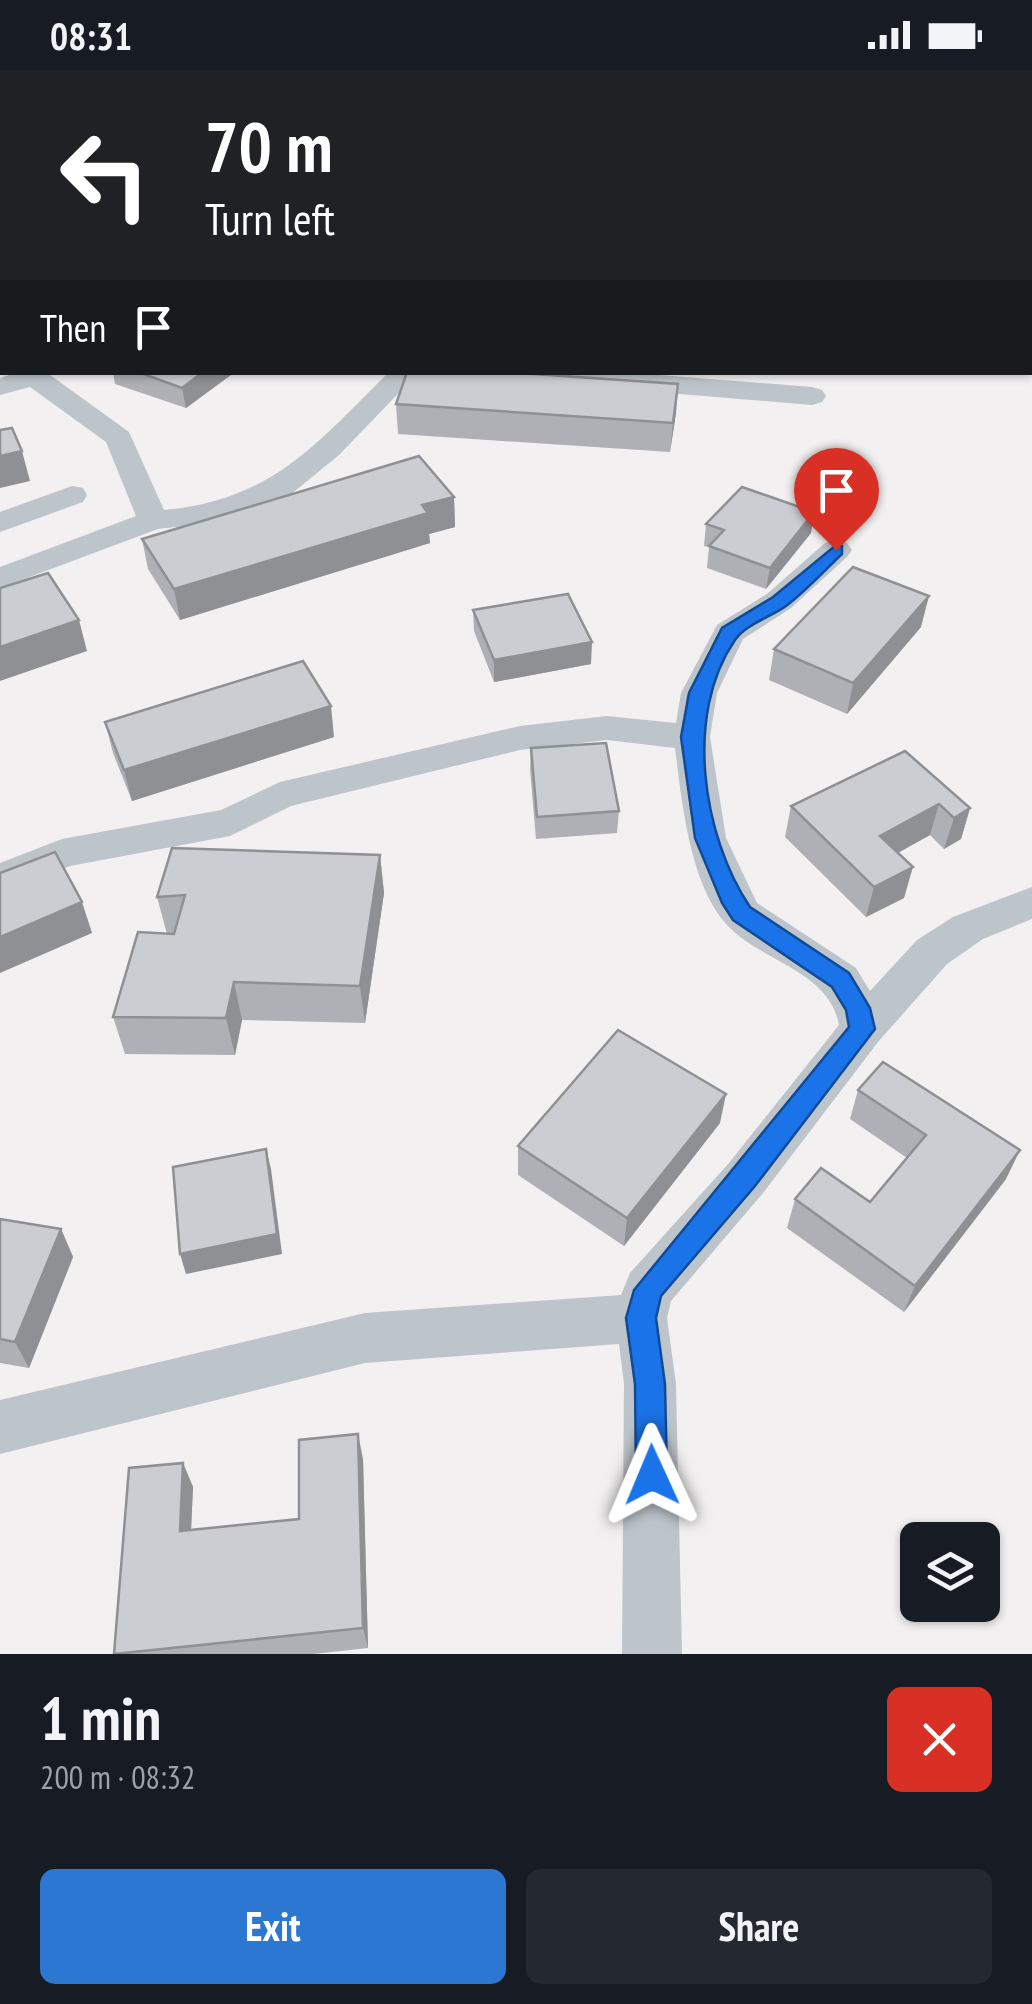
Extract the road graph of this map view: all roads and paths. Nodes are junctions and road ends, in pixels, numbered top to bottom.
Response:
1 (402, 375) edge
2 (548, 375) edge
3 (0, 387) edge
4 (812, 396) dead end
5 (72, 495) dead end
6 (153, 520) junction
7 (0, 523) edge
8 (836, 550) dead end
9 (0, 578) edge
10 (692, 737) junction
11 (0, 880) edge
12 (1032, 902) edge
13 (862, 1029) junction
14 (641, 1318) junction
15 (0, 1427) edge
16 (652, 1654) edge

1 - 6 street
2 - 4 street
3 - 6 street
5 - 7 street
6 - 9 street
8 - 10 street
10 - 11 street
10 - 13 street
12 - 13 street
13 - 14 street
14 - 15 street
14 - 16 street

